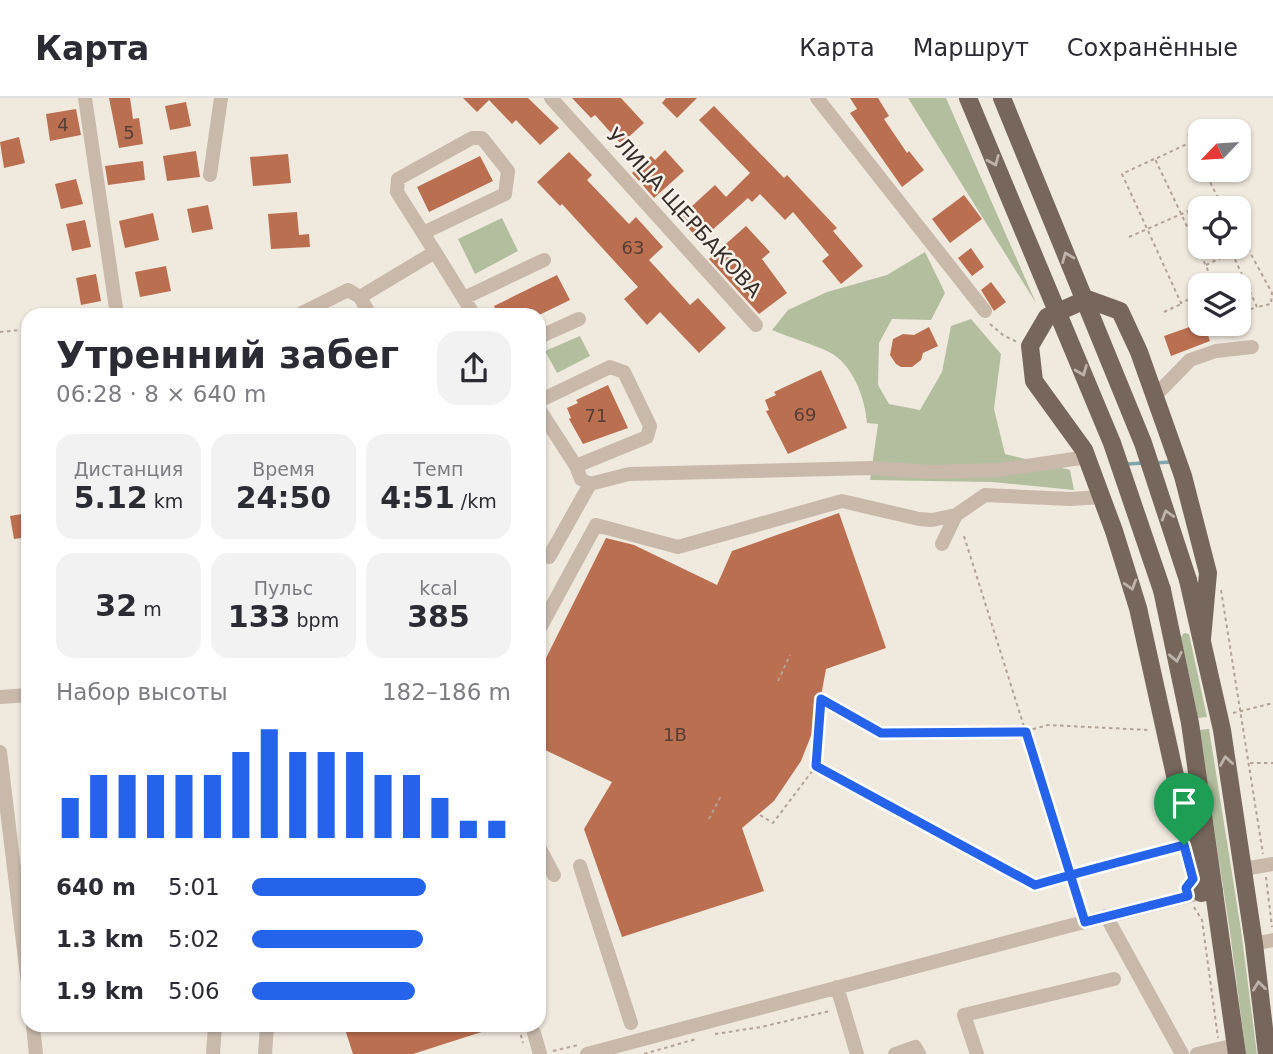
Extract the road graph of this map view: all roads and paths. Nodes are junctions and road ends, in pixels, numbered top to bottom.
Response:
1 (85, 98) edge
2 (221, 98) edge
3 (551, 98) edge
4 (817, 98) edge
5 (968, 98) edge
6 (1002, 98) edge
7 (1188, 143) edge
8 (1155, 159) junction
9 (210, 175) dead end
10 (1188, 211) edge
11 (1181, 214) junction
12 (1147, 229) junction
13 (423, 233) junction
14 (1129, 237) dead end
15 (435, 252) junction
16 (1251, 254) edge
17 (1218, 259) edge
18 (1235, 259) edge
19 (544, 260) dead end
20 (1205, 265) junction
21 (1209, 273) edge
22 (360, 297) junction
23 (464, 298) junction
24 (1188, 300) edge
25 (1181, 303) junction
26 (1257, 307) junction
27 (116, 308) edge
28 (312, 308) edge
29 (366, 308) edge
30 (470, 308) edge
31 (1251, 309) edge
32 (985, 311) joint
33 (1164, 312) dead end
34 (579, 319) dead end
35 (756, 325) dead end
36 (21, 330) edge
37 (0, 332) edge
38 (546, 334) edge
39 (1025, 345) dead end
40 (1252, 347) dead end
41 (1155, 396) junction
42 (546, 398) edge
43 (546, 420) edge
44 (1087, 457) junction
45 (576, 466) junction
46 (590, 484) junction
47 (1102, 497) junction
48 (957, 515) junction
49 (964, 536) dead end
50 (942, 544) dead end
51 (548, 557) dead end
52 (1220, 584) dead end
53 (546, 617) edge
54 (1202, 639) junction
55 (790, 655) dead end
56 (778, 681) dead end
57 (21, 696) edge
58 (0, 697) edge
59 (1273, 703) edge
60 (1239, 711) junction
61 (1144, 731) dead end
62 (1026, 732) junction
63 (0, 752) edge
64 (1248, 763) junction
65 (1273, 763) edge
66 (816, 766) junction
67 (721, 796) dead end
68 (760, 815) dead end
69 (709, 820) dead end
70 (1189, 844) junction
71 (546, 860) edge
72 (1269, 865) edge
73 (580, 866) dead end
74 (1243, 869) junction
75 (554, 875) dead end
76 (1071, 875) junction
77 (1201, 893) junction
78 (1106, 916) junction
79 (1085, 922) junction
80 (21, 926) edge
81 (1273, 931) edge
82 (1273, 940) edge
83 (1254, 943) junction
84 (1114, 979) dead end
85 (837, 987) junction
86 (843, 1009) junction
87 (631, 1023) dead end
88 (34, 1032) edge
89 (215, 1032) edge
90 (267, 1032) edge
91 (534, 1033) dead end
92 (710, 1034) dead end
93 (698, 1038) dead end
94 (1230, 1049) edge
95 (605, 1052) edge
96 (37, 1054) edge
97 (213, 1054) edge
98 (265, 1054) edge
99 (540, 1054) edge
100 (587, 1054) edge
101 (643, 1054) edge
102 (857, 1054) edge
103 (895, 1054) edge
104 (919, 1054) edge
105 (977, 1054) edge
106 (1182, 1054) edge
107 (1197, 1054) edge
108 (1267, 1054) edge

1 - 27 street
2 - 9 street
3 - 35 street, УЛИЦА ЩЕРБАКОВА
4 - 32 street
5 -> 77 main road, bridge
54 -> 6 main road, bridge
7 - 8 path
8 - 11 path
8 - 12 path
10 - 11 path
11 - 12 path
11 - 20 path
12 - 14 path
12 - 25 path
13 - 13 street
13 - 15 street
15 - 22 street
15 - 23 street
16 - 26 path
17 - 20 path
18 - 26 path
19 - 23 street
20 - 21 path
22 - 28 street
22 - 29 street
23 - 30 street
24 - 25 path
25 - 33 path
26 - 31 path
32 - 39 path
34 - 38 street
36 - 37 path
40 - 41 street
41 - 44 main road
41 - 54 main road
42 - 45 street
43 - 45 street
44 - 46 street
44 - 47 main road
45 - 46 street
46 - 51 street
47 - 48 street
47 -> 70 main road
48 - 50 street
48 - 53 street
49 - 62 path
52 - 60 path
74 -> 54 main road
55 - 56 path
57 - 58 street
59 - 60 path
60 - 64 path
61 - 62 path
62 - 66 path
62 - 76 path
63 - 80 street
64 - 65 path
64 - 72 path
66 - 68 path
66 - 76 path
67 - 69 path
70 - 76 path
70 - 77 main road
71 - 75 street
72 - 74 street
72 - 81 path
73 - 87 street
74 - 83 main road
76 - 79 path
77 - 78 street
77 - 94 main road
77 - 94 path
78 - 79 street
78 - 106 street
79 - 85 street
82 - 83 street
108 -> 83 main road
84 - 105 street
85 - 86 street
85 - 95 street
86 - 92 path
86 - 102 street
88 - 96 street
89 - 97 street
90 - 98 street
91 - 99 street
93 - 101 path
94 - 107 street
95 - 100 street
103 - 104 street

